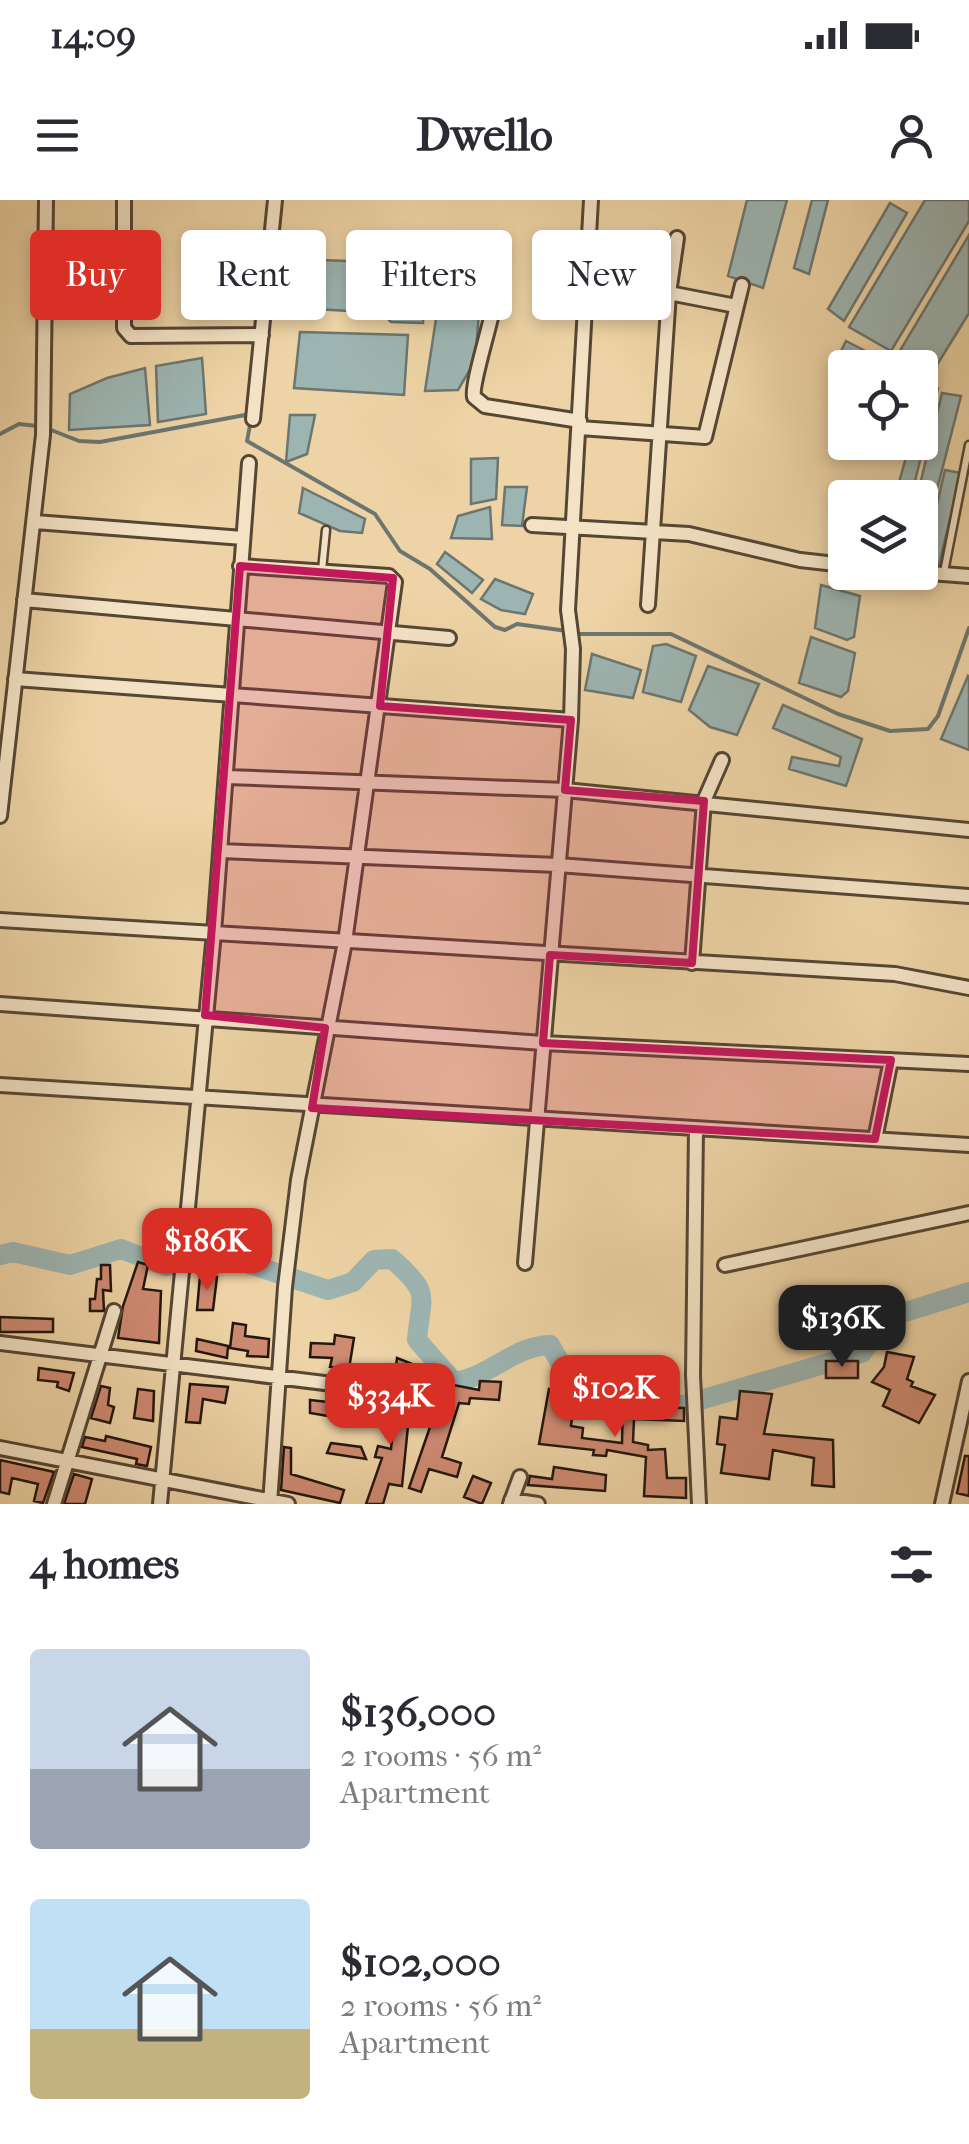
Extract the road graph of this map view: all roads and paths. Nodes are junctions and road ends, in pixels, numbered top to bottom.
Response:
1 (46, 200) edge
2 (124, 200) edge
3 (274, 200) edge
4 (591, 200) edge
5 (590, 230) edge
6 (677, 238) dead end
7 (671, 275) edge
8 (742, 285) dead end
9 (671, 295) edge
10 (736, 306) junction
11 (491, 320) edge
12 (585, 320) edge
13 (666, 320) edge
14 (262, 335) junction
15 (253, 419) dead end
16 (580, 425) junction
17 (659, 436) junction
18 (969, 446) edge
19 (249, 463) dead end
20 (35, 522) junction
21 (532, 525) dead end
22 (573, 526) junction
23 (326, 530) dead end
24 (652, 530) junction
25 (243, 538) junction
26 (828, 562) edge
27 (240, 566) junction
28 (322, 571) junction
29 (938, 573) edge
30 (943, 573) junction
31 (969, 576) edge
32 (24, 600) junction
33 (648, 605) dead end
34 (240, 618) junction
35 (389, 631) junction
36 (448, 638) dead end
37 (15, 679) junction
38 (234, 694) junction
39 (380, 706) junction
40 (570, 720) junction
41 (722, 760) dead end
42 (227, 777) junction
43 (368, 786) junction
44 (564, 790) junction
45 (704, 802) junction
46 (0, 816) edge
47 (969, 830) edge
48 (220, 852) junction
49 (358, 857) junction
50 (558, 866) junction
51 (695, 878) junction
52 (969, 896) edge
53 (0, 920) edge
54 (214, 933) junction
55 (344, 942) junction
56 (550, 955) junction
57 (692, 963) junction
58 (969, 988) edge
59 (0, 1004) edge
60 (204, 1015) junction
61 (325, 1028) junction
62 (543, 1042) junction
63 (892, 1060) junction
64 (969, 1064) edge
65 (0, 1085) edge
66 (199, 1101) junction
67 (312, 1108) junction
68 (536, 1120) junction
69 (696, 1129) junction
70 (876, 1139) junction
71 (969, 1145) edge
72 (969, 1213) edge
73 (525, 1263) dead end
74 (725, 1264) dead end
75 (114, 1311) dead end
76 (0, 1344) edge
77 (100, 1354) junction
78 (173, 1364) junction
79 (278, 1376) junction
80 (969, 1382) edge
81 (430, 1396) dead end
82 (0, 1448) edge
83 (67, 1462) junction
84 (520, 1477) dead end
85 (162, 1480) junction
86 (271, 1502) edge
87 (511, 1502) edge
88 (54, 1504) edge
89 (160, 1504) edge
90 (288, 1504) edge
91 (538, 1504) edge
92 (699, 1504) edge
93 (942, 1504) edge

1 - 20 street
2 - 14 street
3 - 14 street
4 - 5 street
6 - 7 street
8 - 10 street
9 - 10 street
10 - 17 street
11 - 16 street
12 - 16 street
13 - 17 street
14 - 15 street
16 - 17 street
16 - 22 street
17 - 24 street
18 - 30 lane
19 - 25 street
20 - 25 street
20 - 32 street
21 - 22 street
22 - 24 street
22 - 40 street
23 - 28 lane
24 - 26 street
24 - 33 street
25 - 27 street
27 - 28 street
27 - 34 street
28 - 35 street
29 - 30 street
30 - 31 street
32 - 34 street
32 - 37 street
34 - 35 street
34 - 38 street
35 - 36 street
35 - 39 street
37 - 38 street
37 - 46 street
38 - 39 street
38 - 42 street
39 - 40 street
39 - 43 street
40 - 44 street
41 - 45 street
42 - 43 street
42 - 48 street
43 - 44 street
43 - 49 street
44 - 45 street
44 - 50 street
45 - 47 street
45 - 51 street
48 - 49 street
48 - 54 street
49 - 50 street
49 - 55 street
50 - 51 street
50 - 56 street
51 - 52 street
51 - 57 street
53 - 54 street
54 - 55 street
54 - 60 street
55 - 56 street
55 - 61 street
56 - 57 street
56 - 62 street
57 - 58 street
59 - 60 street
60 - 61 street
60 - 66 street
61 - 62 street
61 - 67 street
62 - 63 street
62 - 68 street
63 - 64 street
63 - 70 street
65 - 66 street
66 - 67 street
66 - 78 street
67 - 68 street
67 - 79 street
68 - 69 street
68 - 73 street
69 - 70 street
69 - 92 street
70 - 71 street
72 - 74 street
75 - 77 street
76 - 77 street
77 - 78 street
77 - 83 street
78 - 79 street
78 - 85 street
79 - 81 street
79 - 86 street
80 - 93 street
82 - 83 street
83 - 85 street
83 - 88 street
84 - 87 street
85 - 86 street
85 - 89 street
86 - 90 street
87 - 91 street

